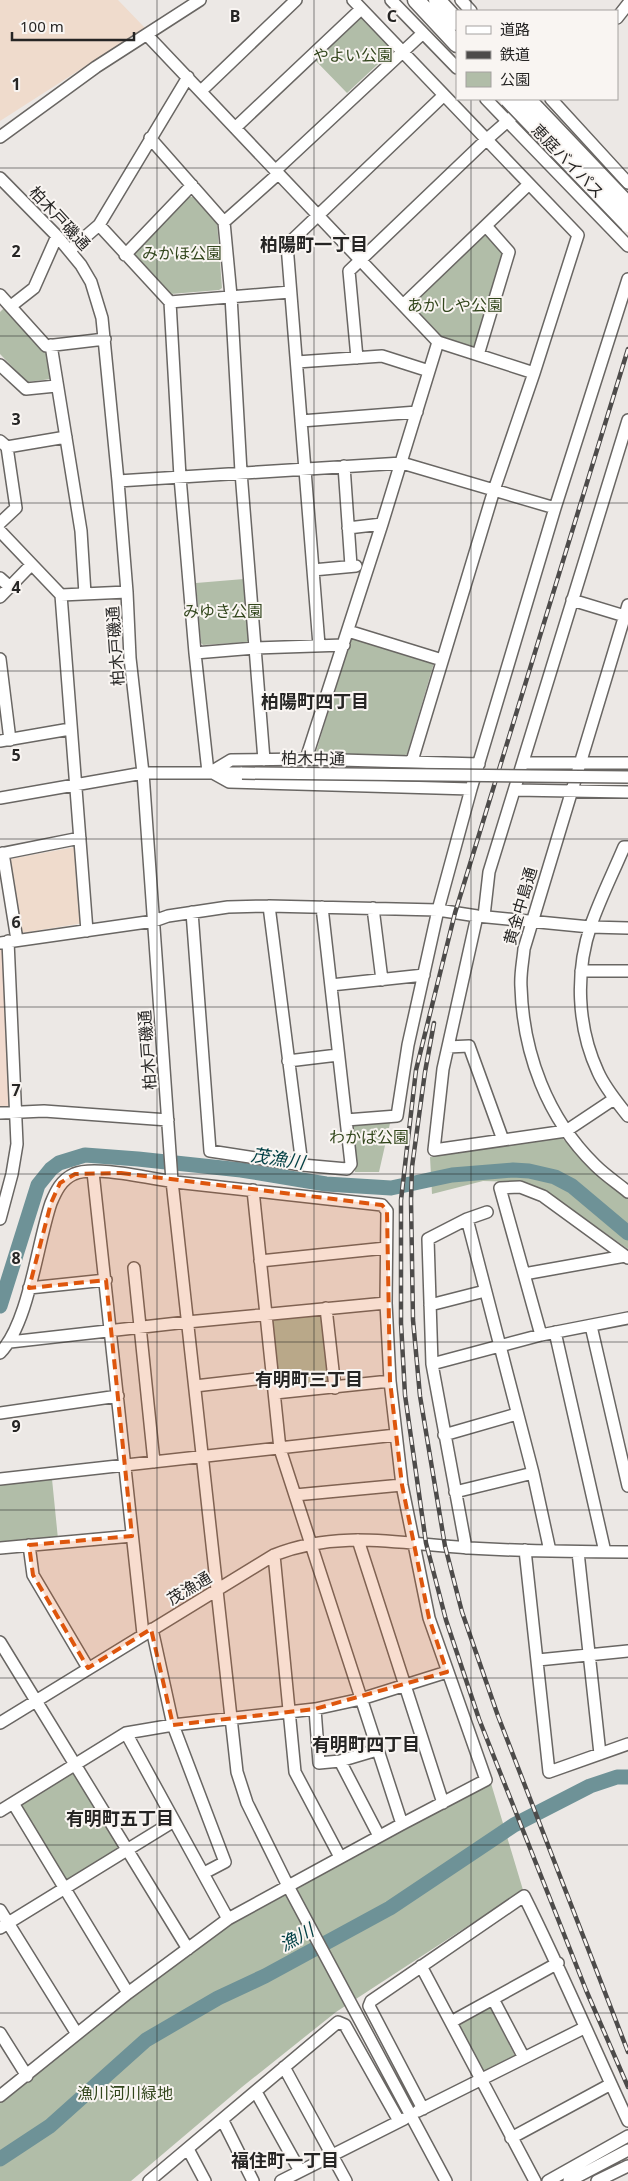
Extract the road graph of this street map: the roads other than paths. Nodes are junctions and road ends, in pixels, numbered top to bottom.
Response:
1 (200, 0) edge
2 (353, 0) edge
3 (392, 0) edge
4 (416, 0) edge
5 (437, 0) edge
6 (461, 0) edge
7 (290, 2) edge
8 (628, 4) edge
9 (361, 9) junction
10 (470, 10) edge
11 (618, 17) edge
12 (456, 21) edge
13 (423, 32) junction
14 (147, 35) junction
15 (456, 43) edge
16 (402, 51) junction
17 (456, 67) edge
18 (188, 77) junction
19 (201, 91) junction
20 (444, 96) junction
21 (487, 100) edge
22 (509, 100) edge
23 (528, 100) edge
24 (533, 100) edge
25 (552, 100) edge
26 (507, 121) junction
27 (235, 128) junction
28 (0, 137) edge
29 (150, 138) junction
30 (486, 140) junction
31 (277, 172) junction
32 (0, 178) edge
33 (628, 182) edge
34 (192, 185) junction
35 (528, 185) junction
36 (628, 205) edge
37 (319, 216) junction
38 (224, 222) junction
39 (628, 224) edge
40 (99, 225) junction
41 (486, 226) junction
42 (57, 236) junction
43 (628, 246) edge
44 (70, 250) junction
45 (125, 255) junction
46 (361, 259) junction
47 (628, 279) edge
48 (290, 292) junction
49 (0, 295) edge
50 (231, 296) junction
51 (170, 302) junction
52 (404, 304) junction
53 (11, 306) junction
54 (105, 339) junction
55 (438, 342) junction
56 (51, 345) junction
57 (478, 355) junction
58 (357, 358) junction
59 (297, 362) junction
60 (0, 365) edge
61 (429, 371) junction
62 (534, 373) junction
63 (56, 386) junction
64 (417, 412) junction
65 (628, 420) edge
66 (301, 421) junction
67 (66, 437) junction
68 (3, 444) edge
69 (623, 455) edge
70 (402, 462) junction
71 (344, 466) junction
72 (305, 469) junction
73 (241, 472) junction
74 (180, 477) junction
75 (118, 481) junction
76 (494, 490) junction
77 (555, 508) junction
78 (0, 523) edge
79 (382, 524) junction
80 (348, 528) junction
81 (0, 532) edge
82 (31, 565) junction
83 (369, 565) junction
84 (351, 566) junction
85 (313, 570) junction
86 (0, 578) edge
87 (10, 587) junction
88 (128, 592) junction
89 (84, 594) junction
90 (61, 595) junction
91 (0, 597) edge
92 (572, 600) junction
93 (627, 613) edge
94 (348, 631) junction
95 (320, 645) junction
96 (344, 645) junction
97 (255, 648) junction
98 (195, 654) junction
99 (0, 658) edge
100 (442, 660) junction
101 (70, 729) junction
102 (5, 740) edge
103 (306, 759) junction
104 (264, 760) junction
105 (412, 761) junction
106 (523, 763) junction
107 (479, 764) junction
108 (580, 764) junction
109 (628, 764) edge
110 (209, 772) junction
111 (143, 773) junction
112 (628, 777) edge
113 (76, 784) junction
114 (471, 789) junction
115 (515, 790) junction
116 (571, 791) junction
117 (628, 792) edge
118 (0, 798) edge
119 (80, 838) junction
120 (628, 848) edge
121 (2, 853) edge
122 (269, 906) junction
123 (322, 907) junction
124 (373, 908) junction
125 (438, 910) junction
126 (192, 912) junction
127 (480, 916) junction
128 (154, 920) junction
129 (533, 920) junction
130 (590, 926) junction
131 (628, 928) edge
132 (87, 931) junction
133 (8, 941) edge
134 (581, 971) junction
135 (628, 971) edge
136 (424, 975) junction
137 (382, 980) junction
138 (330, 985) junction
139 (448, 1046) junction
140 (338, 1055) junction
141 (288, 1061) junction
142 (614, 1099) junction
143 (0, 1113) edge
144 (17, 1113) junction
145 (628, 1116) edge
146 (168, 1120) junction
147 (346, 1120) junction
148 (566, 1131) junction
149 (503, 1140) junction
150 (302, 1165) junction
151 (93, 1172) junction
152 (172, 1178) junction
153 (253, 1190) junction
154 (628, 1192) edge
155 (487, 1212) dead end
156 (467, 1218) junction
157 (0, 1219) edge
158 (386, 1248) junction
159 (627, 1257) edge
160 (260, 1261) junction
161 (134, 1268) dead end
162 (524, 1274) junction
163 (106, 1280) junction
164 (29, 1288) junction
165 (485, 1292) junction
166 (386, 1303) junction
167 (430, 1305) junction
168 (326, 1308) junction
169 (267, 1314) junction
170 (627, 1317) edge
171 (187, 1322) junction
172 (591, 1326) junction
173 (141, 1328) junction
174 (111, 1330) junction
175 (555, 1332) junction
176 (540, 1335) junction
177 (10, 1342) junction
178 (499, 1346) junction
179 (0, 1352) edge
180 (432, 1364) junction
181 (274, 1377) junction
182 (390, 1381) junction
183 (195, 1386) junction
184 (335, 1388) junction
185 (275, 1393) junction
186 (118, 1396) junction
187 (0, 1413) edge
188 (517, 1414) junction
189 (396, 1435) junction
190 (444, 1436) junction
191 (280, 1449) junction
192 (624, 1451) edge
193 (202, 1457) junction
194 (154, 1462) junction
195 (126, 1465) junction
196 (532, 1473) junction
197 (0, 1479) edge
198 (402, 1485) junction
199 (628, 1486) edge
200 (455, 1492) junction
201 (295, 1495) junction
202 (132, 1536) junction
203 (358, 1540) junction
204 (415, 1542) junction
205 (310, 1543) junction
206 (29, 1545) junction
207 (0, 1548) edge
208 (466, 1548) junction
209 (525, 1550) junction
210 (550, 1551) junction
211 (578, 1552) junction
212 (605, 1552) junction
213 (628, 1552) edge
214 (274, 1555) junction
215 (216, 1592) junction
216 (147, 1631) junction
217 (0, 1642) edge
218 (628, 1651) edge
219 (589, 1655) junction
220 (538, 1660) junction
221 (88, 1668) junction
222 (447, 1672) junction
223 (404, 1685) junction
224 (361, 1699) junction
225 (35, 1701) junction
226 (315, 1709) junction
227 (288, 1711) junction
228 (230, 1717) junction
229 (0, 1723) edge
230 (173, 1725) junction
231 (126, 1733) junction
232 (628, 1744) edge
233 (377, 1750) junction
234 (600, 1754) junction
235 (340, 1761) junction
236 (75, 1764) junction
237 (13, 1803) junction
238 (443, 1803) junction
239 (0, 1811) edge
240 (174, 1822) junction
241 (402, 1824) junction
242 (379, 1836) junction
243 (128, 1851) junction
244 (340, 1858) junction
245 (204, 1873) junction
246 (288, 1886) junction
247 (64, 1889) junction
248 (0, 1910) edge
249 (228, 1919) junction
250 (4, 1926) edge
251 (188, 1949) junction
252 (558, 1963) junction
253 (421, 1966) junction
254 (128, 1993) junction
255 (493, 1999) junction
256 (451, 2022) junction
257 (584, 2028) junction
258 (0, 2033) edge
259 (77, 2034) junction
260 (524, 2058) junction
261 (284, 2067) junction
262 (27, 2076) junction
263 (480, 2080) junction
264 (611, 2084) junction
265 (256, 2092) junction
266 (0, 2096) edge
267 (424, 2108) junction
268 (410, 2115) junction
269 (222, 2121) junction
270 (399, 2121) junction
271 (628, 2122) edge
272 (628, 2136) edge
273 (511, 2138) junction
274 (188, 2149) junction
275 (628, 2150) edge
276 (332, 2156) junction
277 (628, 2166) edge
278 (298, 2175) edge
279 (155, 2179) edge
280 (205, 2181) edge
281 (253, 2181) edge
282 (280, 2181) edge
283 (346, 2181) edge
284 (446, 2181) edge
285 (534, 2181) edge
286 (548, 2181) edge
287 (568, 2181) edge
288 (597, 2181) edge

1 - 14 street
2 - 9 street
3 - 13 street
4 - 15 highway
5 - 12 highway
6 - 10 street
7 - 19 street
8 - 11 street
9 - 16 street
9 - 27 street
13 - 16 street
13 - 17 street
14 - 18 street
14 - 28 street
16 - 20 street
16 - 31 street
18 - 19 street
18 - 29 street
19 - 27 street
20 - 30 street
20 - 37 street
21 - 26 street
22 - 39 highway, 恵庭バイパス, bridge
23 - 36 highway, 恵庭バイパス, bridge
24 - 26 street
25 - 33 street
26 - 30 street
26 - 43 street
27 - 31 street
29 - 34 street
29 - 40 street
30 - 35 street
30 - 46 street
31 - 37 street
31 - 38 street
32 - 42 street, 柏木戸磯通
34 - 38 street
34 - 45 street
35 - 41 street
35 - 62 street
37 - 46 street
37 - 48 street
38 - 50 street
40 - 44 street
40 - 45 street
41 - 52 street
41 - 57 street
42 - 44 street, 柏木戸磯通
42 - 53 street
44 - 54 street, 柏木戸磯通
45 - 51 street
46 - 52 street
46 - 58 street
47 - 77 street
48 - 50 street
48 - 59 street
49 - 53 street
50 - 51 street
50 - 73 street
51 - 74 street
52 - 55 street
53 - 56 street
54 - 56 street
54 - 75 street, 柏木戸磯通
55 - 57 street
55 - 61 street
56 - 63 street
57 - 62 street
58 - 59 street
58 - 61 street
59 - 66 street
60 - 63 street
61 - 64 street
62 - 76 street
63 - 67 street
64 - 66 street
64 - 70 street
65 - 69 street
66 - 72 street
67 - 68 street
67 - 89 street
68 - 78 street
69 - 92 street
70 - 71 street
70 - 76 street
70 - 79 street
71 - 72 street
71 - 80 street
72 - 73 street
72 - 85 street
73 - 74 street
73 - 97 street
74 - 75 street
74 - 98 street
75 - 88 street, 柏木戸磯通
76 - 77 street
76 - 100 street
77 - 107 street
79 - 80 street
79 - 83 street
80 - 84 street
81 - 82 street
82 - 87 street
82 - 90 street
83 - 84 street
83 - 94 street
84 - 85 street
85 - 95 street
86 - 87 street
87 - 91 street
88 - 89 street
88 - 111 street, 柏木戸磯通
89 - 90 street
90 - 101 street
92 - 93 street
92 - 106 street
93 - 108 street, 黄金中島通
94 - 96 street
94 - 100 street
95 - 96 street
95 - 97 street
96 - 103 street
97 - 98 street
97 - 104 street
98 - 110 street
99 - 102 street
100 - 105 street
101 - 102 street
101 - 113 street
103 - 104 street
103 - 105 street
104 - 110 street
105 - 107 street
106 - 108 street
106 - 115 street
107 - 114 street
108 - 109 street
108 - 116 street, 黄金中島通
110 - 111 street, 柏木中通
110 - 112 street, 柏木中通, bridge
110 - 114 street
111 - 113 street, 柏木中通
111 - 128 street, 柏木戸磯通
113 - 118 street, 柏木中通
113 - 119 street
114 - 125 street
115 - 116 street
115 - 127 street
116 - 117 street
116 - 129 street, 黄金中島通
119 - 121 street
119 - 132 street
120 - 130 street
121 - 133 street
122 - 123 street
122 - 126 street
122 - 141 street
123 - 124 street
123 - 138 street
124 - 125 street
124 - 137 street
125 - 127 street
125 - 136 street
126 - 128 street
126 - 150 street
127 - 129 street
127 - 139 street
128 - 132 street
128 - 146 street, 柏木戸磯通
129 - 130 street
129 - 148 street, 黄金中島通
130 - 131 street
130 - 134 street
132 - 133 street
133 - 144 street
134 - 135 street
134 - 142 street
136 - 137 street
136 - 147 street
137 - 138 street
138 - 140 street
139 - 149 street
139 - 149 street
140 - 141 street
140 - 147 street
141 - 150 street
142 - 145 street
142 - 148 street
143 - 144 street
144 - 146 street
144 - 157 street
146 - 152 street, 柏木戸磯通
147 - 150 street
148 - 149 street
148 - 154 street, 黄金中島通
151 - 152 street
151 - 163 street
151 - 164 street
152 - 153 street
152 - 171 street, 柏木戸磯通
153 - 158 street
153 - 160 street
155 - 156 street
156 - 165 street
156 - 167 street
158 - 160 street
158 - 166 street
159 - 162 street
159 - 162 street
160 - 169 street
161 - 173 street
162 - 176 street
163 - 164 street
163 - 174 street
164 - 177 street
165 - 167 street
165 - 178 street
166 - 168 street
166 - 182 street
167 - 180 street
168 - 169 street
168 - 184 street
169 - 171 street
169 - 181 street
170 - 172 street
171 - 173 street
171 - 183 street, 柏木戸磯通
172 - 175 street
172 - 192 street
173 - 174 street
173 - 194 street
174 - 177 street
174 - 186 street
175 - 176 street
175 - 212 street
176 - 178 street
177 - 179 street
178 - 180 street
178 - 188 street
180 - 190 street
181 - 183 street
181 - 185 street
182 - 184 street
182 - 189 street
183 - 193 street, 柏木戸磯通
184 - 185 street
185 - 191 street
186 - 187 street
186 - 195 street
188 - 190 street
188 - 196 street
189 - 191 street
189 - 198 street
190 - 200 street
191 - 193 street
191 - 201 street
192 - 199 street
193 - 194 street
193 - 215 street, 柏木戸磯通
194 - 195 street
195 - 197 street
195 - 202 street
196 - 200 street
196 - 210 street
198 - 201 street
198 - 204 street
200 - 208 street
201 - 205 street
202 - 206 street
202 - 216 street
203 - 204 street, 茂漁通
203 - 205 street, 茂漁通
203 - 223 street
204 - 208 street, 茂漁通
204 - 222 street
205 - 214 street, 茂漁通
205 - 224 street
206 - 207 street
206 - 221 street
208 - 209 street, 茂漁通
209 - 210 street, 茂漁通
209 - 220 street
210 - 211 street, 茂漁通
211 - 212 street, 茂漁通
211 - 219 street
212 - 213 street, 茂漁通
214 - 215 street, 茂漁通
214 - 227 street
215 - 216 street, 茂漁通
215 - 228 street, 柏木戸磯通
216 - 221 street, 茂漁通
216 - 230 street
217 - 225 street
218 - 219 street
219 - 220 street
219 - 234 street
220 - 234 street
221 - 225 street, 茂漁通
222 - 223 street
222 - 238 street
223 - 224 street
223 - 238 street
224 - 226 street
224 - 233 street
225 - 229 street, 茂漁通
225 - 236 street
226 - 227 street
226 - 235 street
227 - 228 street
227 - 244 street
228 - 230 street
228 - 246 street, 柏木戸磯通
230 - 231 street
230 - 245 street
231 - 236 street
231 - 240 street
232 - 234 street
233 - 235 street
233 - 241 street
235 - 242 street
236 - 237 street
236 - 243 street
237 - 239 street
237 - 247 street
238 - 241 street
240 - 243 street
240 - 245 street
241 - 242 street
242 - 244 street
243 - 247 street
243 - 251 street
244 - 246 street
245 - 249 street
246 - 249 street
246 - 268 street, 柏木戸磯通
247 - 250 street
247 - 254 street
248 - 250 street
249 - 251 street
250 - 259 street
251 - 254 street
252 - 253 street
252 - 255 street
252 - 257 street
253 - 256 street
253 - 267 street
254 - 259 street
255 - 256 street
255 - 260 street
256 - 263 street
257 - 260 street
257 - 264 street
258 - 262 street
259 - 262 street
260 - 263 street
261 - 265 street
261 - 270 street
261 - 276 street
262 - 266 street
263 - 267 street
263 - 273 street
264 - 271 street
264 - 273 street
265 - 269 street
265 - 278 street
267 - 268 street
268 - 270 street
268 - 284 street, 柏木戸磯通
269 - 274 street
269 - 281 street
270 - 276 street
272 - 286 street
273 - 285 street
274 - 279 street
274 - 280 street
275 - 287 street
276 - 278 street
276 - 283 street
277 - 288 street
278 - 282 street

